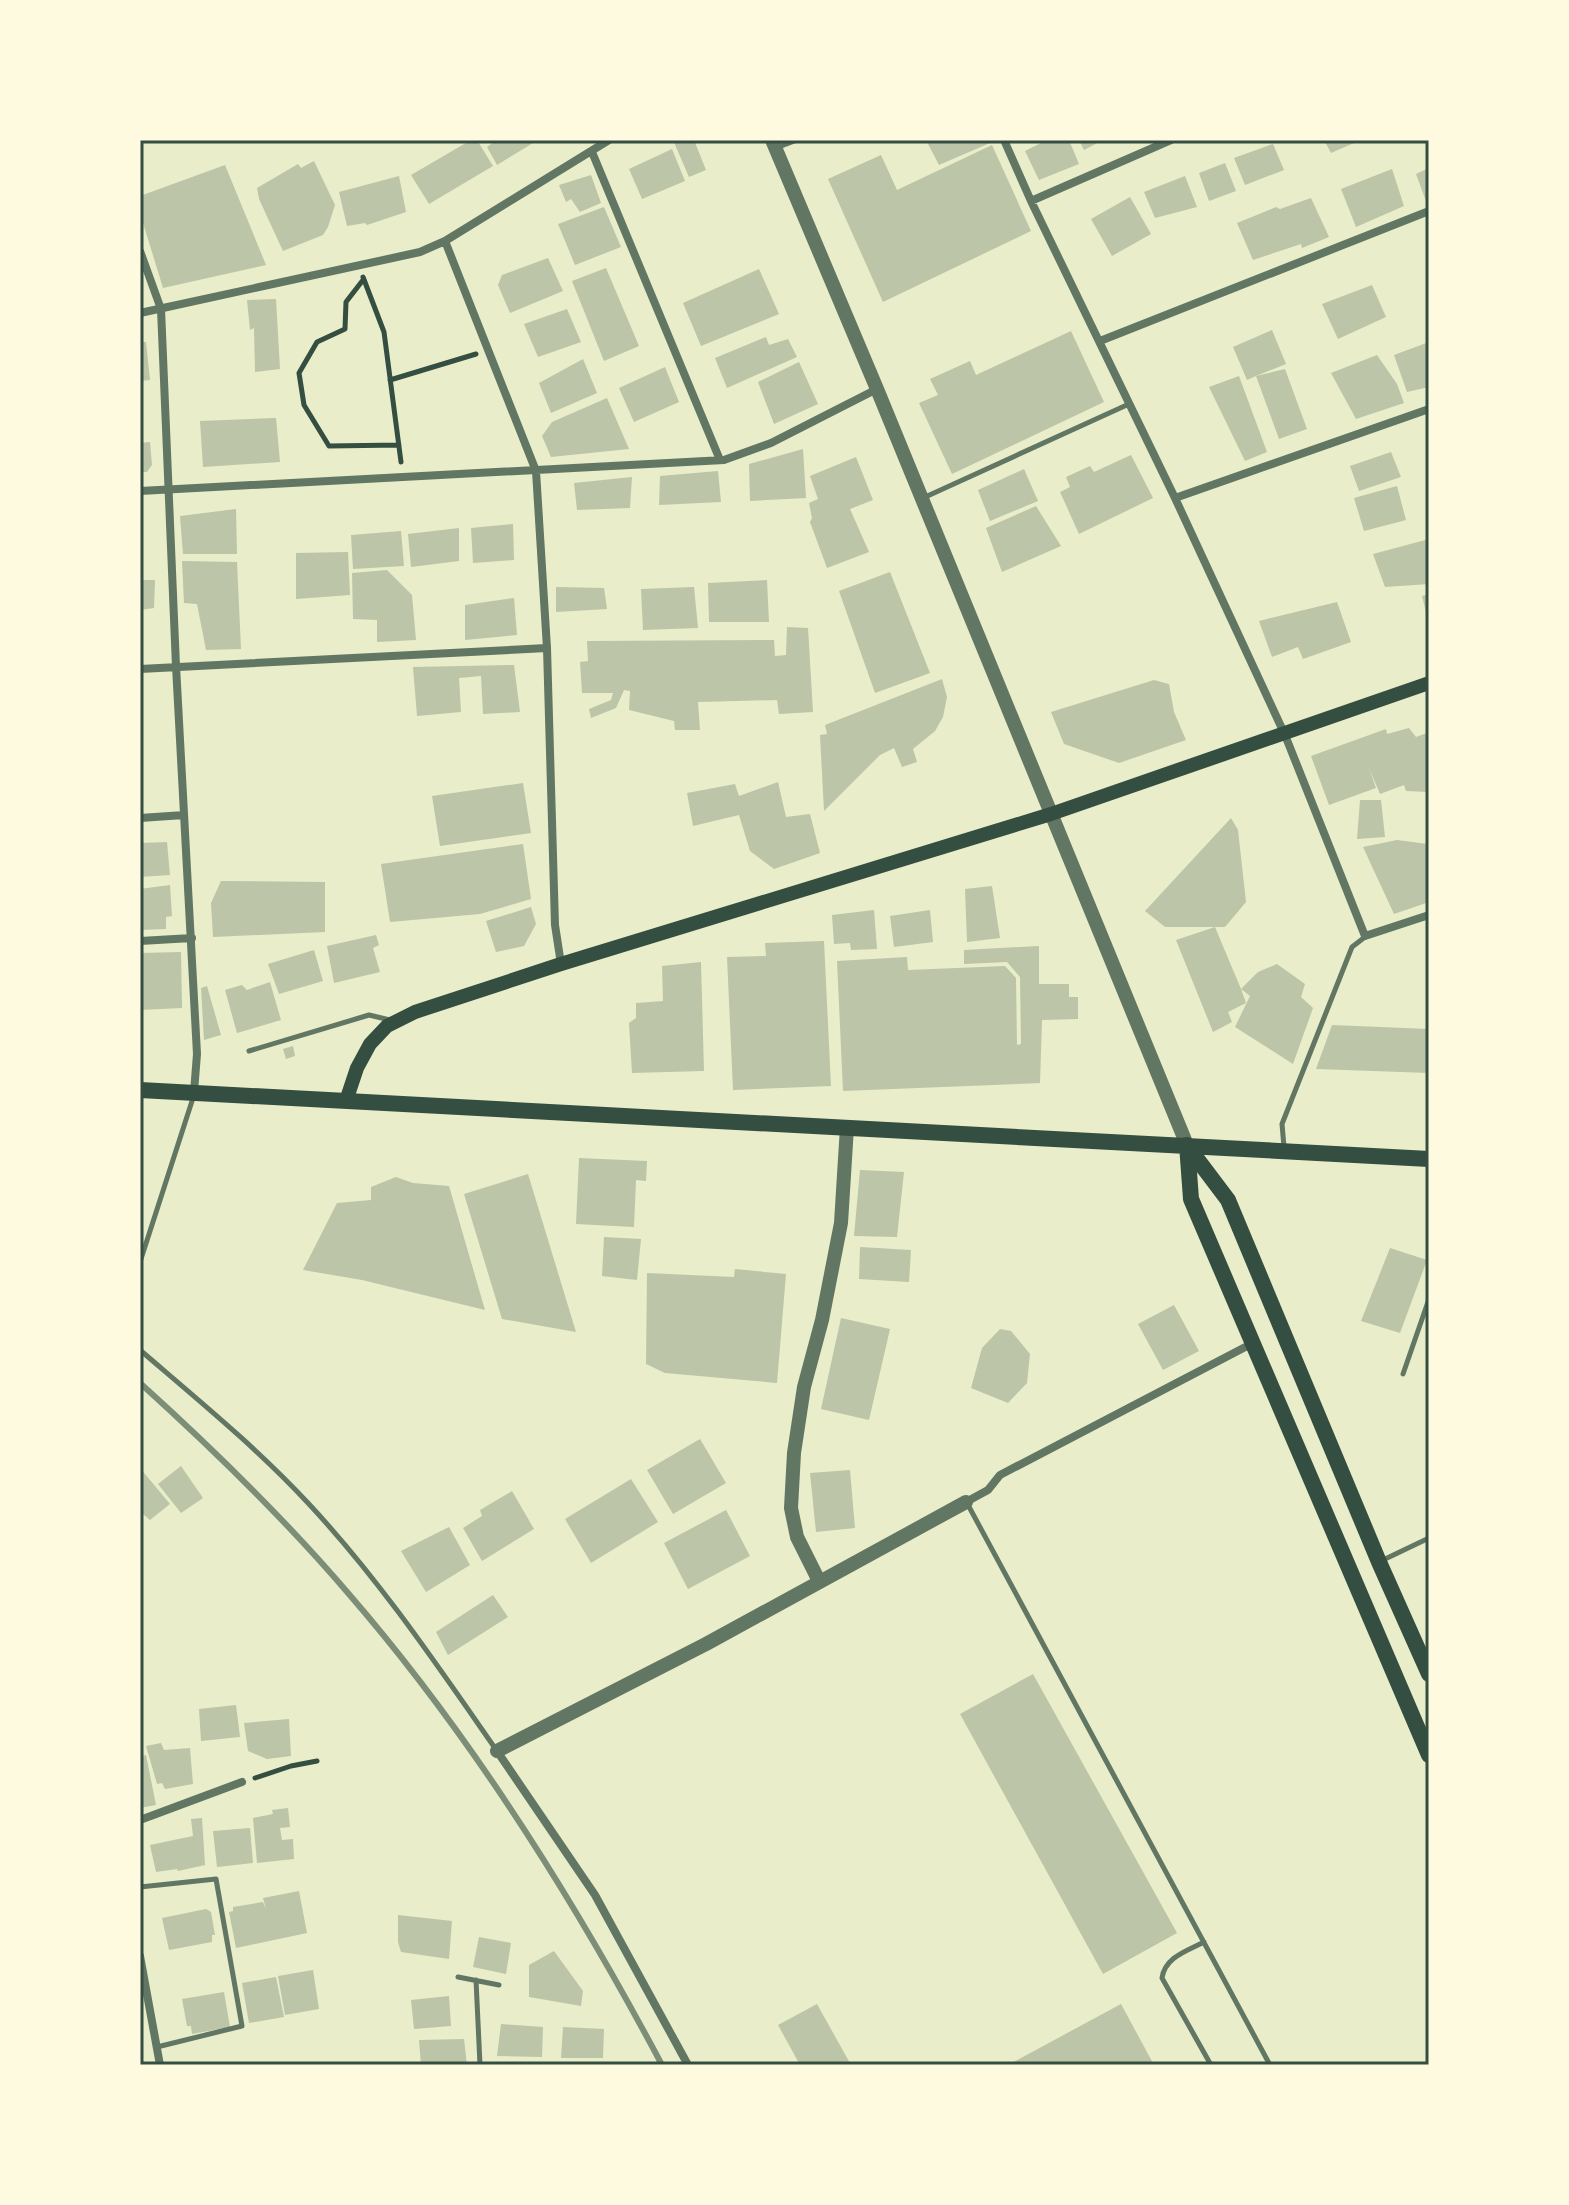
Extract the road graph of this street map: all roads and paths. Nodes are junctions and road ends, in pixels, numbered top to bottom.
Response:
1 (609, 140) edge
2 (797, 140) edge
3 (1004, 140) edge
4 (1171, 140) edge
5 (774, 144) edge
6 (592, 152) junction
7 (1031, 201) junction
8 (1429, 211) edge
9 (445, 241) junction
10 (140, 251) edge
11 (358, 266) junction
12 (363, 279) junction
13 (161, 309) junction
14 (140, 313) edge
15 (1100, 341) junction
16 (488, 350) junction
17 (390, 380) junction
18 (877, 389) junction
19 (1130, 403) junction
20 (1429, 409) edge
21 (399, 445) junction
22 (720, 460) junction
23 (402, 463) dead end
24 (536, 471) junction
25 (169, 489) junction
26 (140, 491) edge
27 (922, 498) junction
28 (1175, 498) junction
29 (547, 648) junction
30 (176, 666) junction
31 (140, 669) edge
32 (1429, 683) edge
33 (1285, 735) junction
34 (1051, 814) junction
35 (184, 815) junction
36 (140, 818) edge
37 (1429, 915) edge
38 (1365, 936) junction
39 (192, 938) junction
40 (140, 941) edge
41 (561, 964) junction
42 (394, 1022) junction
43 (249, 1051) dead end
44 (140, 1090) edge
45 (194, 1093) junction
46 (346, 1101) junction
47 (847, 1127) junction
48 (1187, 1145) junction
49 (1285, 1152) junction
50 (1429, 1159) edge
51 (140, 1262) edge
52 (1429, 1299) edge
53 (1253, 1343) junction
54 (140, 1350) edge
55 (1403, 1374) dead end
56 (966, 1502) junction
57 (1429, 1538) edge
58 (1379, 1562) junction
59 (819, 1581) junction
60 (1429, 1674) edge
61 (497, 1751) junction
62 (1429, 1755) edge
63 (317, 1761) dead end
64 (242, 1782) joint
65 (140, 1820) edge
66 (140, 1887) edge
67 (1204, 1942) junction
68 (140, 1956) edge
69 (458, 1977) dead end
70 (476, 1980) junction
71 (499, 1985) dead end
72 (157, 2047) junction
73 (160, 2065) edge
74 (480, 2065) edge
75 (688, 2065) edge
76 (1211, 2065) edge
77 (1270, 2065) edge

1 - 6 street
2 - 5 lane
3 - 7 street
4 - 7 street
5 - 18 street
6 - 9 street
6 - 22 street
7 - 15 street
8 - 15 street
9 - 11 street
9 - 16 street
10 - 13 street
11 - 12 path
11 - 13 street
12 - 17 path
12 - 21 path
13 - 14 street
13 - 25 street
15 - 19 street
16 - 17 path
16 - 24 street
17 - 21 path
18 - 22 street
18 - 27 street
19 - 27 lane
19 - 28 street
20 - 28 street
21 - 23 path
22 - 24 street
24 - 25 street
24 - 29 street
25 - 26 street
25 - 30 street
27 - 34 street
28 - 33 street
29 - 30 street
29 - 41 street
30 - 31 street
30 - 35 street
32 - 33 main road
33 - 34 main road
33 - 38 street
34 - 41 main road
34 - 48 street
35 - 36 street
35 - 39 street
37 - 38 street
38 - 49 lane
39 - 40 street
39 - 45 street
41 - 42 main road
42 - 43 lane
42 - 46 main road
44 - 45 main road
45 - 46 main road
45 - 51 lane
46 - 47 main road
47 - 48 main road
47 - 59 street
48 - 49 main road
48 - 53 main road
48 - 58 main road
49 - 50 main road
52 - 55 lane
53 - 56 street
53 - 62 main road
54 - 61 lane
56 - 59 street
56 - 67 lane
57 - 58 lane
58 - 60 main road
59 - 61 street
61 - 75 street
63 - 64 path
64 - 65 street
66 - 72 lane
67 - 76 lane
67 - 77 lane
68 - 72 street
69 - 70 lane
70 - 71 lane
70 - 74 lane
72 - 73 street

